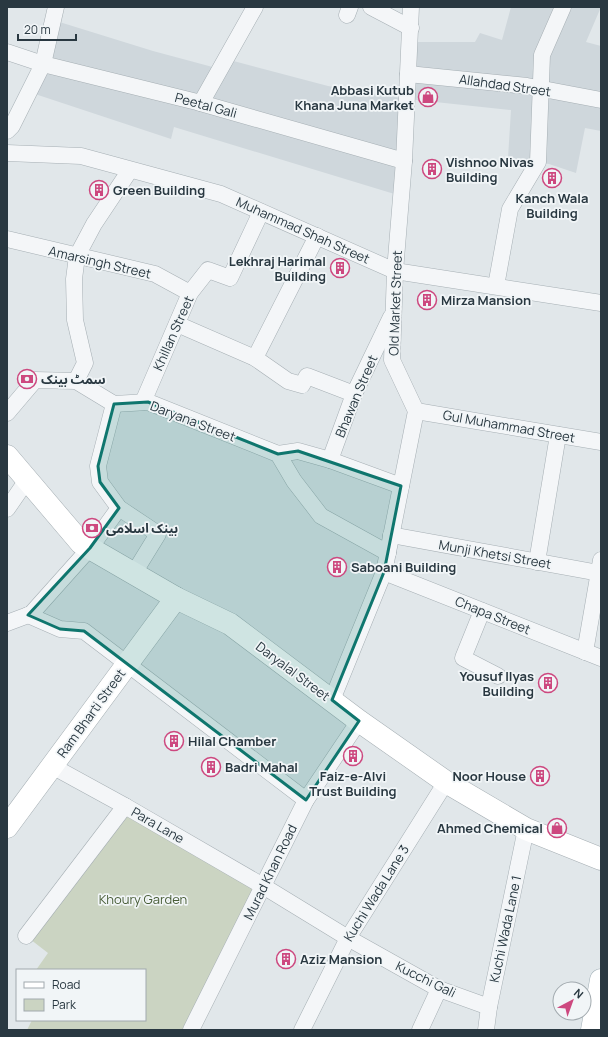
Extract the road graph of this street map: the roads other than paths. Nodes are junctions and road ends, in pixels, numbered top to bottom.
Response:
1 (56, 7) edge
2 (255, 7) edge
3 (371, 7) edge
4 (411, 7) edge
5 (563, 7) edge
6 (411, 28) junction
7 (7, 52) edge
8 (43, 64) junction
9 (408, 74) junction
10 (540, 89) junction
11 (601, 100) edge
12 (201, 103) junction
13 (7, 131) edge
14 (7, 153) edge
15 (404, 161) junction
16 (130, 170) junction
17 (261, 212) junction
18 (317, 236) junction
19 (7, 240) edge
20 (77, 256) junction
21 (395, 271) junction
22 (496, 286) junction
23 (190, 293) junction
24 (601, 303) edge
25 (394, 312) junction
26 (177, 324) junction
27 (255, 358) junction
28 (76, 382) junction
29 (354, 394) junction
30 (142, 402) junction
31 (114, 404) junction
32 (416, 410) junction
33 (7, 413) edge
34 (558, 434) junction
35 (601, 442) edge
36 (278, 454) junction
37 (7, 456) edge
38 (330, 460) junction
39 (27, 480) junction
40 (401, 486) junction
41 (118, 508) junction
42 (7, 509) edge
43 (392, 535) junction
44 (90, 548) junction
45 (388, 553) junction
46 (537, 562) junction
47 (600, 566) edge
48 (384, 572) junction
49 (134, 573) junction
50 (176, 598) junction
51 (482, 611) junction
52 (28, 615) junction
53 (7, 623) edge
54 (585, 652) junction
55 (601, 658) edge
56 (127, 664) junction
57 (498, 676) dead end
58 (332, 700) junction
59 (359, 721) junction
60 (52, 766) junction
61 (446, 782) junction
62 (306, 800) junction
63 (125, 806) junction
64 (7, 827) edge
65 (526, 829) junction
66 (601, 859) edge
67 (263, 886) junction
68 (26, 936) dead end
69 (348, 938) junction
70 (601, 980) edge
71 (439, 989) junction
72 (489, 1007) junction
73 (191, 1030) edge
74 (302, 1030) edge
75 (420, 1030) edge
76 (486, 1030) edge
77 (592, 1030) edge

1 - 8 street
2 - 12 street
3 - 6 street
4 - 6 street, Old Market Street
5 - 10 street
6 - 9 street, Old Market Street
7 - 8 street, Peetal Gali
8 - 12 street, Peetal Gali
8 - 13 street
9 - 10 street, Allahdad Street
9 - 15 street, Old Market Street
10 - 11 street, Allahdad Street
10 - 22 street
12 - 15 street, Peetal Gali
14 - 16 street, Muhammad Shah Street
15 - 21 street, Old Market Street
16 - 17 street, Muhammad Shah Street
16 - 20 street
17 - 18 street, Muhammad Shah Street
17 - 23 street, Khillan Street
18 - 21 street, Muhammad Shah Street
18 - 27 street
19 - 20 street, Amarsingh Street
20 - 23 street, Amarsingh Street
20 - 28 street
21 - 22 street, Muhammad Shah Street
21 - 25 street, Old Market Street
22 - 24 street, Muhammad Shah Street
23 - 26 street, Khillan Street
25 - 29 street, Bhawan Street
25 - 32 street, Old Market Street
26 - 27 street
26 - 30 street, Khillan Street
27 - 29 street
28 - 31 street
28 - 33 street
29 - 38 street, Bhawan Street
30 - 31 street, Daryana Street
30 - 36 street, Daryana Street
31 - 41 street
32 - 34 street, Gul Muhammad Street
32 - 40 street
34 - 35 street, Gul Muhammad Street
34 - 46 street
36 - 38 street
36 - 45 street
37 - 39 street, Daryalal Street
38 - 40 street
39 - 42 street
39 - 44 street, Daryalal Street
40 - 43 street
41 - 44 street
41 - 49 street
43 - 45 street
43 - 46 street, Munji Khetsi Street
44 - 49 street, Daryalal Street
44 - 52 street
45 - 48 street
46 - 47 street, Munji Khetsi Street
47 - 54 street
48 - 51 street, Chapa Street
48 - 58 street
49 - 50 street, Daryalal Street
50 - 56 street, Ram Bharti Street
50 - 58 street, Daryalal Street
51 - 54 street, Chapa Street
51 - 57 street
52 - 53 street
52 - 56 street
54 - 55 street, Chapa Street
56 - 60 street, Ram Bharti Street
56 - 62 street
58 - 59 street, Daryalal Street
59 - 61 street, Daryalal Street
59 - 62 street, Murad Khan Road
60 - 63 street, Para Lane
60 - 64 street, Ram Bharti Street
61 - 65 street, Daryalal Street
61 - 69 street, Kuchi Wada Lane 3
62 - 67 street, Murad Khan Road
63 - 67 street, Para Lane
63 - 68 street
65 - 66 street, Daryalal Street
65 - 72 street, Kuchi Wada Lane 1
67 - 69 street, Kucchi Gali
67 - 73 street, Murad Khan Road
69 - 71 street, Kucchi Gali
69 - 74 street, Kuchi Wada Lane 3
70 - 77 street
71 - 72 street, Kucchi Gali
71 - 75 street
72 - 76 street, Kuchi Wada Lane 1

